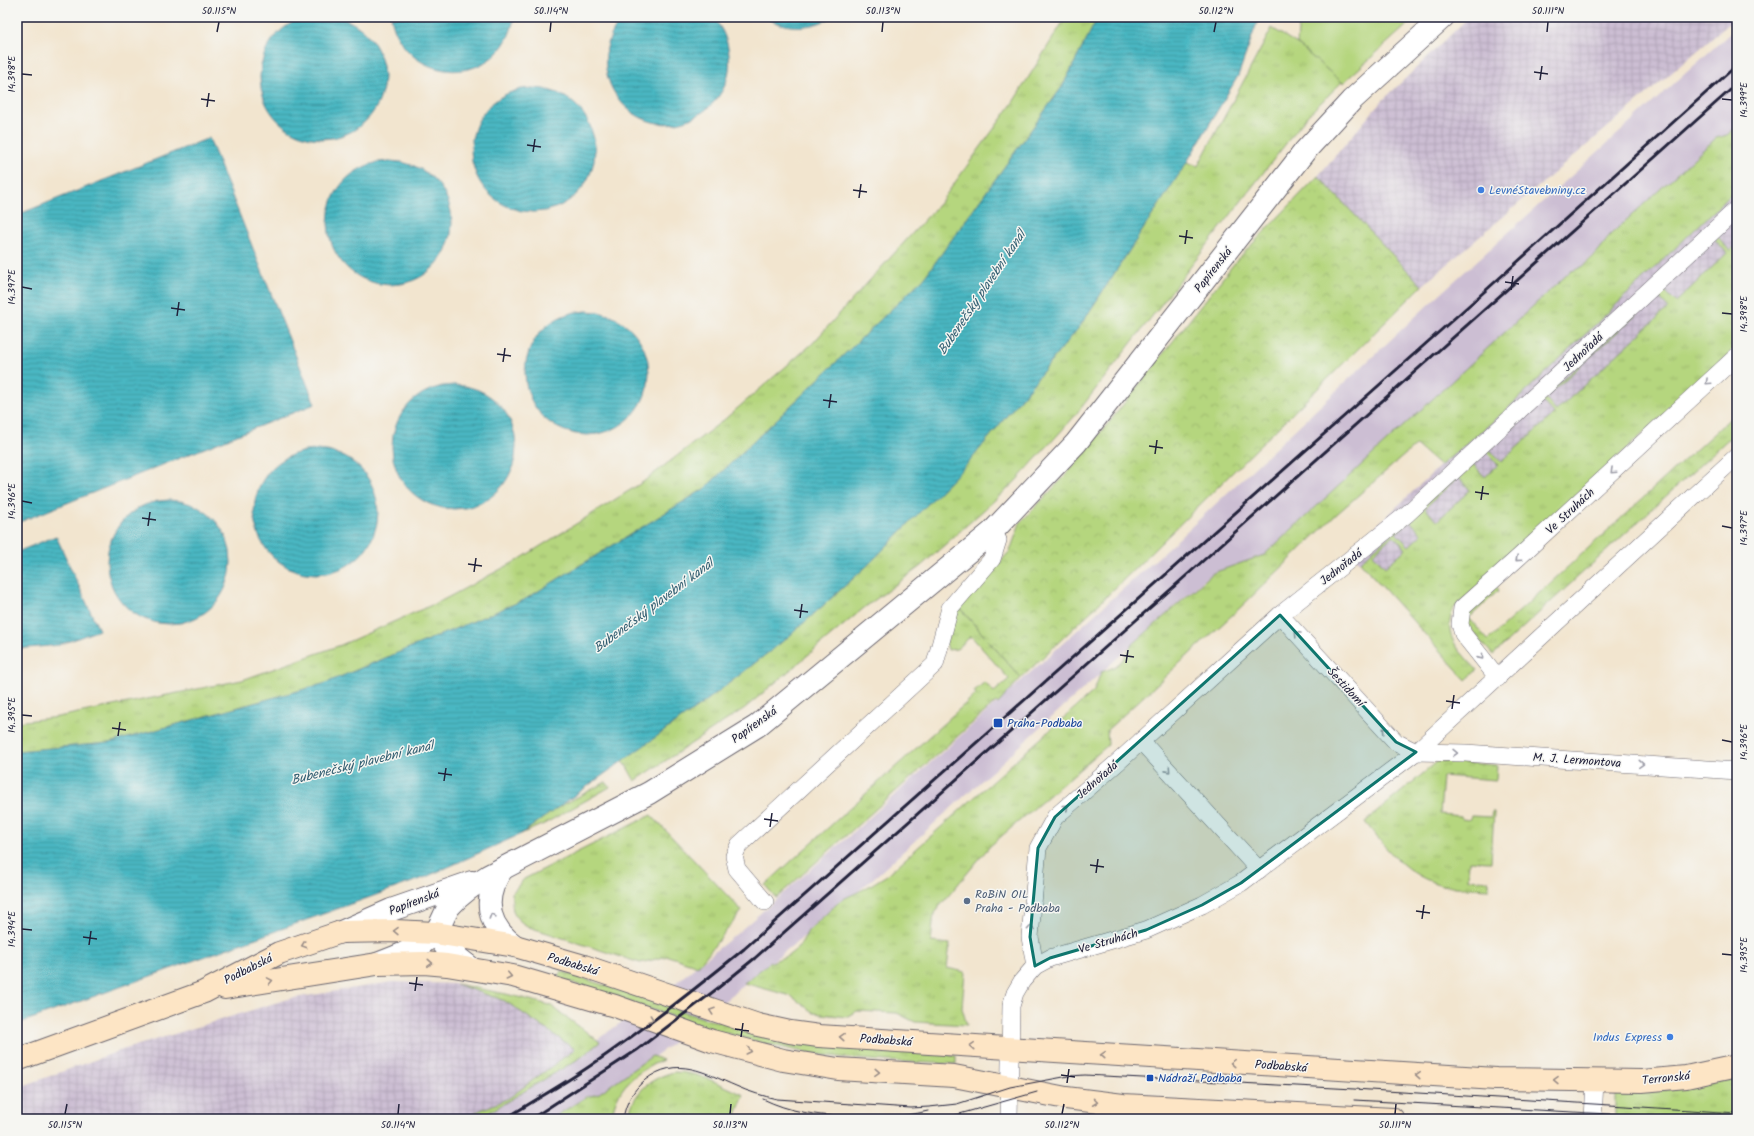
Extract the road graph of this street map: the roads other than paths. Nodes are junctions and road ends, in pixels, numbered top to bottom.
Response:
1 (1443, 17) edge
2 (1737, 209) edge
3 (1737, 356) edge
4 (1737, 456) edge
5 (992, 532) junction
6 (1280, 615) junction
7 (1498, 678) junction
8 (1141, 741) junction
9 (1416, 752) junction
10 (1737, 771) edge
11 (1259, 870) junction
12 (496, 872) junction
13 (766, 902) dead end
14 (341, 932) junction
15 (435, 933) junction
16 (515, 946) junction
17 (377, 964) junction
18 (1035, 966) junction
19 (471, 968) junction
20 (204, 992) junction
21 (1010, 1049) junction
22 (17, 1060) edge
23 (1737, 1066) edge
24 (1594, 1081) junction
25 (1010, 1087) junction
26 (1009, 1119) edge
27 (1393, 1119) edge
28 (1593, 1119) edge

1 - 5 street, Papírenská
2 - 6 street, Jednořadá
3 -> 7 street, Ve Struhách
4 - 7 street, Ve Struhách
5 - 12 street, Papírenská
5 - 13 street
6 - 8 street, Jednořadá
9 -> 6 street, Šestidomí
7 - 9 street, Ve Struhách
8 -> 11 street
18 -> 8 street, Jednořadá
9 -> 10 street, M. J. Lermontova
9 - 11 street, Ve Struhách
11 - 18 street, Ve Struhách
12 - 14 street, Papírenská
12 - 15 street, Papírenská
16 -> 12 street
15 -> 14 main road, Podbabská
14 -> 20 main road, Podbabská
15 - 16 main road, Podbabská
15 - 17 street, Papírenská
15 - 19 street
21 -> 16 main road, Podbabská
17 -> 19 main road, Podbabská
20 -> 17 main road, Podbabská
18 - 21 street, Ve Struhách
19 -> 25 main road, Podbabská
20 - 22 main road, Podbabská
24 -> 21 main road, Podbabská
21 - 25 street, Ve Struhách
23 - 24 main road, Terronská
24 - 28 street
25 - 26 street, Ve Struhách
25 -> 27 main road, Podbabská

